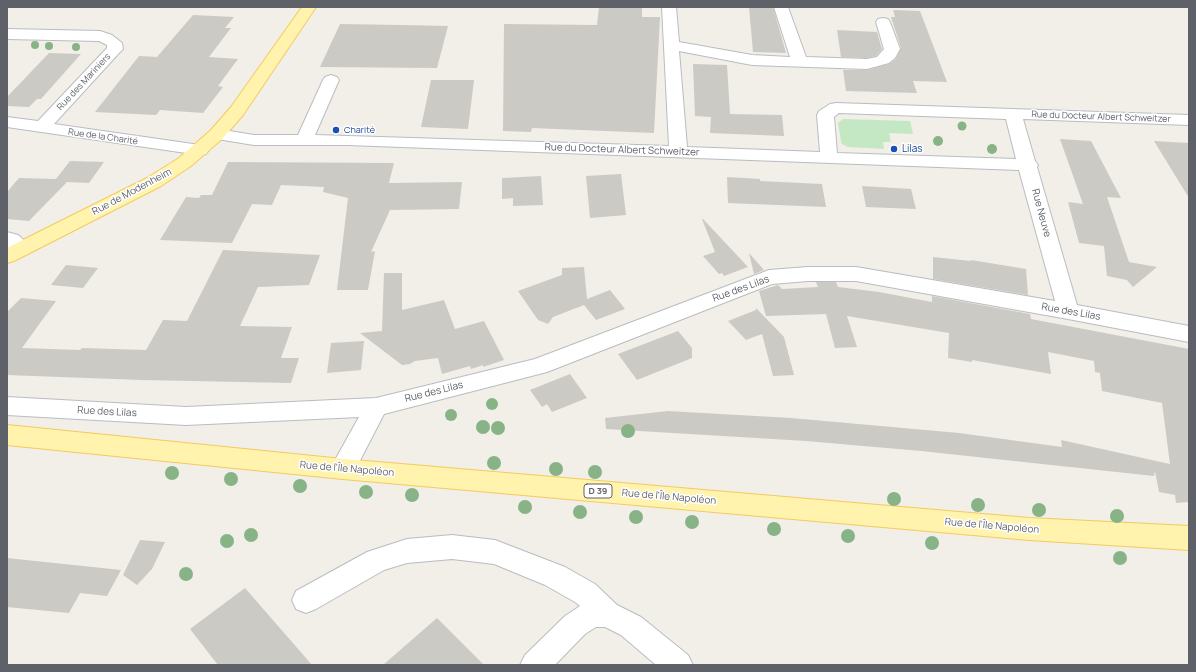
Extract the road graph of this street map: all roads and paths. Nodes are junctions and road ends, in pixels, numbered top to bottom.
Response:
1 (309, 7) edge
2 (669, 7) edge
3 (781, 7) edge
4 (883, 22) dead end
5 (7, 34) edge
6 (671, 45) junction
7 (799, 61) junction
8 (330, 80) dead end
9 (1013, 114) junction
10 (1189, 120) edge
11 (7, 122) edge
12 (41, 128) junction
13 (217, 134) junction
14 (304, 140) junction
15 (200, 150) junction
16 (678, 152) junction
17 (829, 158) junction
18 (1028, 165) junction
19 (12, 247) edge
20 (1068, 311) junction
21 (1189, 334) edge
22 (7, 406) edge
23 (376, 407) junction
24 (7, 436) edge
25 (343, 469) junction
26 (1189, 538) edge
27 (306, 600) dead end
28 (607, 614) junction
29 (535, 665) edge
30 (678, 665) edge

1 - 13 main road, Rue de Modenheim
2 - 6 street
3 - 7 street
4 - 7 street
5 - 12 street, Rue des Mariniers
6 - 7 street
6 - 16 street
8 - 14 street
9 - 10 street, Rue du Docteur Albert Schweitzer
9 - 17 street, Rue du Docteur Albert Schweitzer
9 - 18 street, Rue Neuve
11 - 12 street, Rue de la Charité
12 - 15 street, Rue de la Charité
13 - 14 street, Rue du Docteur Albert Schweitzer
13 - 15 main road, Rue de Modenheim
14 - 16 street, Rue du Docteur Albert Schweitzer
15 - 19 main road, Rue de Modenheim
16 - 17 street, Rue du Docteur Albert Schweitzer
17 - 18 street, Rue du Docteur Albert Schweitzer
18 - 20 street, Rue Neuve
20 - 21 street, Rue des Lilas
20 - 23 street, Rue des Lilas
22 - 23 street, Rue des Lilas
23 - 25 street
24 - 25 main road, Rue de l'Île Napoléon / D 39
25 - 26 main road, Rue de l'Île Napoléon / D 39
27 - 28 street
28 - 29 street
28 - 30 street

